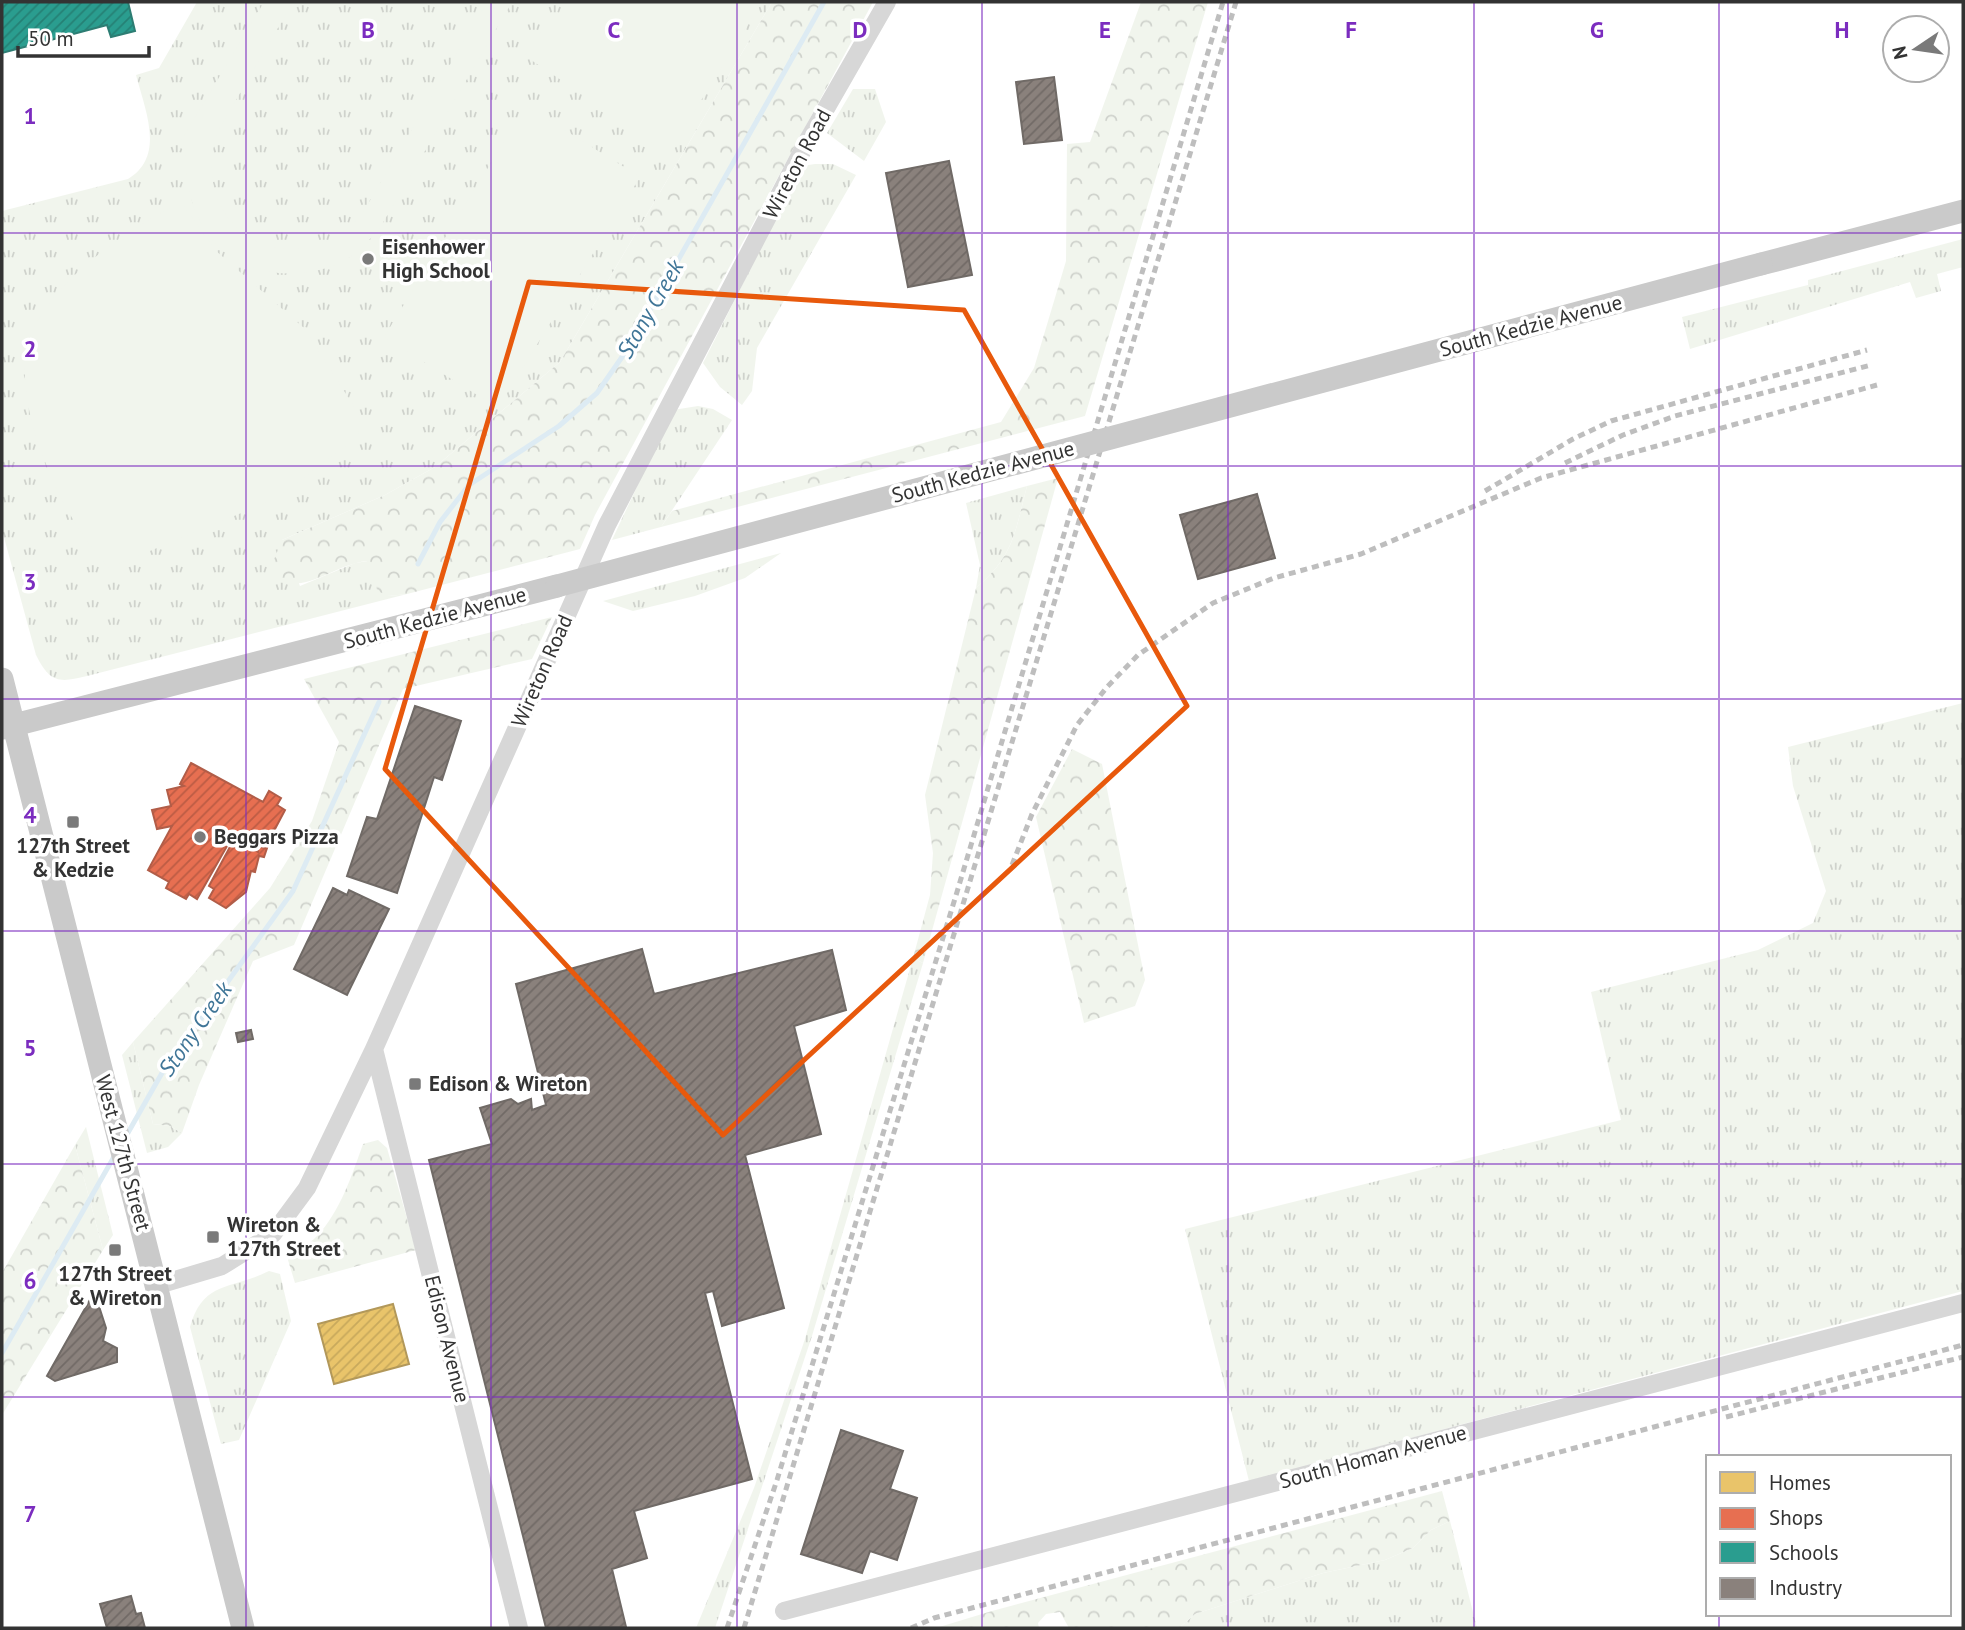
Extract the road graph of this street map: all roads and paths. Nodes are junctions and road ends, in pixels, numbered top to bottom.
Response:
1 (887, 2) edge
2 (1963, 211) edge
3 (2, 679) edge
4 (8, 727) edge
5 (374, 1049) junction
6 (158, 1285) junction
7 (1963, 1303) edge
8 (784, 1611) dead end
9 (243, 1628) edge
10 (519, 1628) edge

1 - 5 street, Wireton Road
2 - 4 main road, South Kedzie Avenue, bridge
3 - 4 main road, West 127th Street
4 - 6 main road, West 127th Street
5 - 6 street, Wireton Road
5 - 10 street, Edison Avenue
6 - 9 main road, West 127th Street
7 - 8 street, South Homan Avenue

